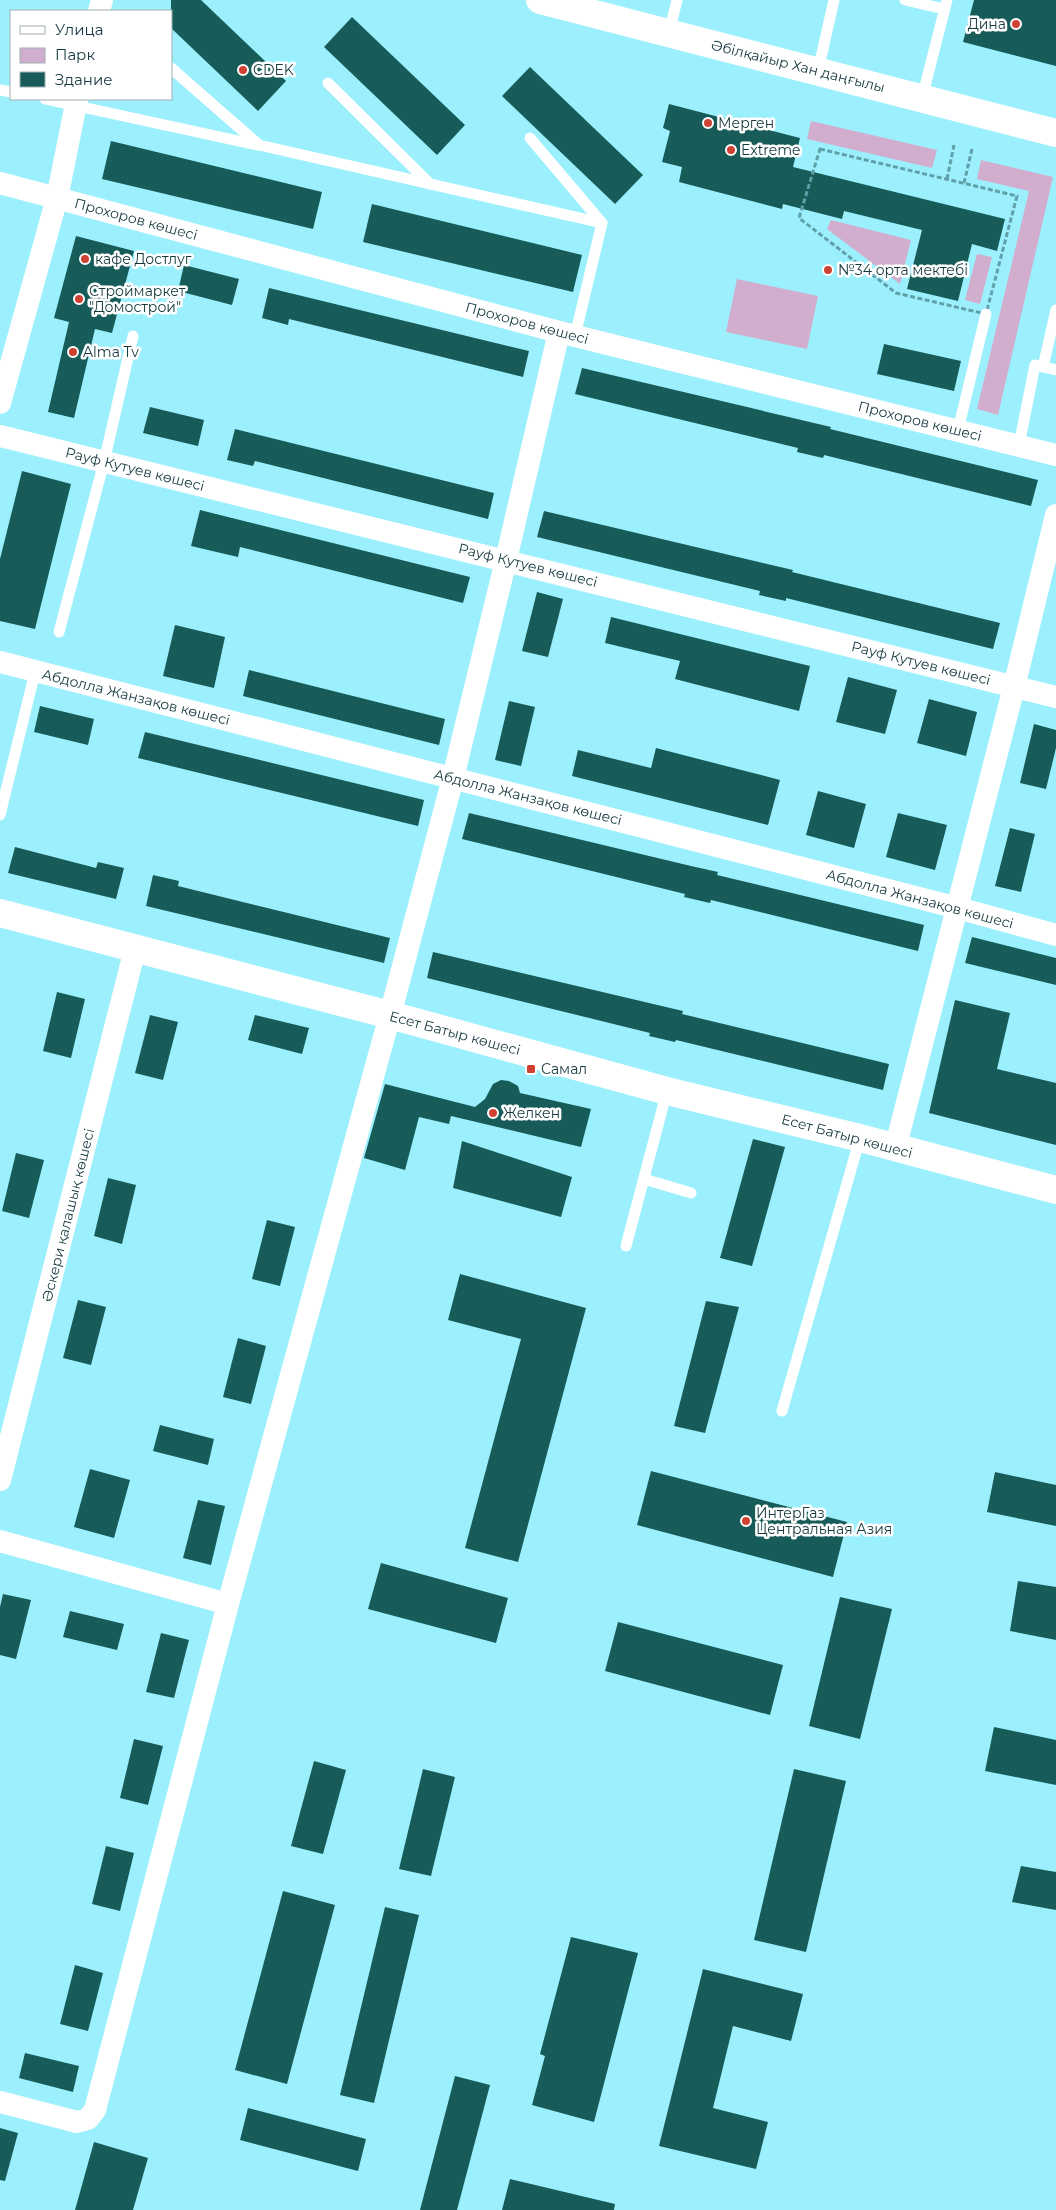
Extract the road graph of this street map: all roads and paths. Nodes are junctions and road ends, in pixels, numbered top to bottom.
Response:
1 (540, 0) edge
2 (678, 0) edge
3 (834, 0) edge
4 (905, 0) edge
5 (946, 5) edge
6 (670, 33) junction
7 (172, 69) edge
8 (818, 72) junction
9 (328, 83) dead end
10 (922, 98) junction
11 (55, 100) edge
12 (76, 102) edge
13 (1056, 133) edge
14 (530, 138) dead end
15 (954, 145) dead end
16 (259, 146) junction
17 (972, 149) dead end
18 (947, 179) junction
19 (0, 183) edge
20 (430, 184) junction
21 (964, 184) junction
22 (57, 198) junction
23 (602, 223) junction
24 (1056, 310) edge
25 (986, 314) junction
26 (567, 334) junction
27 (132, 336) dead end
28 (1043, 367) junction
29 (1056, 370) edge
30 (0, 403) edge
31 (958, 430) junction
32 (0, 436) edge
33 (1019, 445) junction
34 (1056, 455) edge
35 (104, 462) junction
36 (1056, 516) edge
37 (506, 560) junction
38 (59, 632) dead end
39 (0, 662) edge
40 (35, 672) junction
41 (1014, 687) junction
42 (1056, 697) edge
43 (453, 778) junction
44 (0, 815) edge
45 (958, 908) junction
46 (0, 913) edge
47 (1056, 936) edge
48 (135, 948) junction
49 (390, 1015) junction
50 (667, 1091) junction
51 (860, 1138) junction
52 (896, 1149) junction
53 (644, 1179) junction
54 (1056, 1190) edge
55 (691, 1193) dead end
56 (626, 1246) dead end
57 (782, 1411) dead end
58 (0, 1480) edge
59 (0, 1541) edge
60 (228, 1604) junction
61 (0, 2102) edge

1 - 6 street, Әбілқайыр Хан даңғылы
2 - 6 lane
3 - 8 lane
4 - 5 lane
5 - 10 lane
6 - 8 street, Әбілқайыр Хан даңғылы
7 - 16 lane
8 - 10 street, Әбілқайыр Хан даңғылы
9 - 20 lane
10 - 13 street, Әбілқайыр Хан даңғылы
11 - 12 lane
12 - 16 lane
12 - 22 street
14 - 23 lane
15 - 18 path
16 - 20 lane
17 - 21 path
18 - 21 path
18 - 25 path
19 - 22 street, Прохоров көшесі
20 - 23 lane
21 - 25 path
22 - 26 street, Прохоров көшесі
22 - 30 street
23 - 26 lane
24 - 28 lane
25 - 31 lane
26 - 31 street, Прохоров көшесі
26 - 37 street
27 - 35 lane
28 - 29 lane
28 - 33 lane
31 - 33 street, Прохоров көшесі
32 - 35 street, Рауф Кутуев көшесі
33 - 34 street, Прохоров көшесі
35 - 37 street, Рауф Кутуев көшесі
35 - 38 lane
36 - 41 street
37 - 41 street, Рауф Кутуев көшесі
37 - 43 street
39 - 40 street, Абдолла Жанзақов көшесі
40 - 43 street, Абдолла Жанзақов көшесі
40 - 44 lane
41 - 42 street, Рауф Кутуев көшесі
41 - 45 street
43 - 45 street, Абдолла Жанзақов көшесі
43 - 49 street
45 - 47 street, Абдолла Жанзақов көшесі
45 - 52 street
46 - 48 street, Есет Батыр көшесі
48 - 49 street, Есет Батыр көшесі
48 - 58 street, Әскери қалашық көшесі
49 - 50 street, Есет Батыр көшесі
49 - 60 street
50 - 51 street, Есет Батыр көшесі
50 - 53 lane
51 - 52 street, Есет Батыр көшесі
51 - 57 lane
52 - 54 street, Есет Батыр көшесі
53 - 55 lane
53 - 56 lane
59 - 60 street
60 - 61 street

